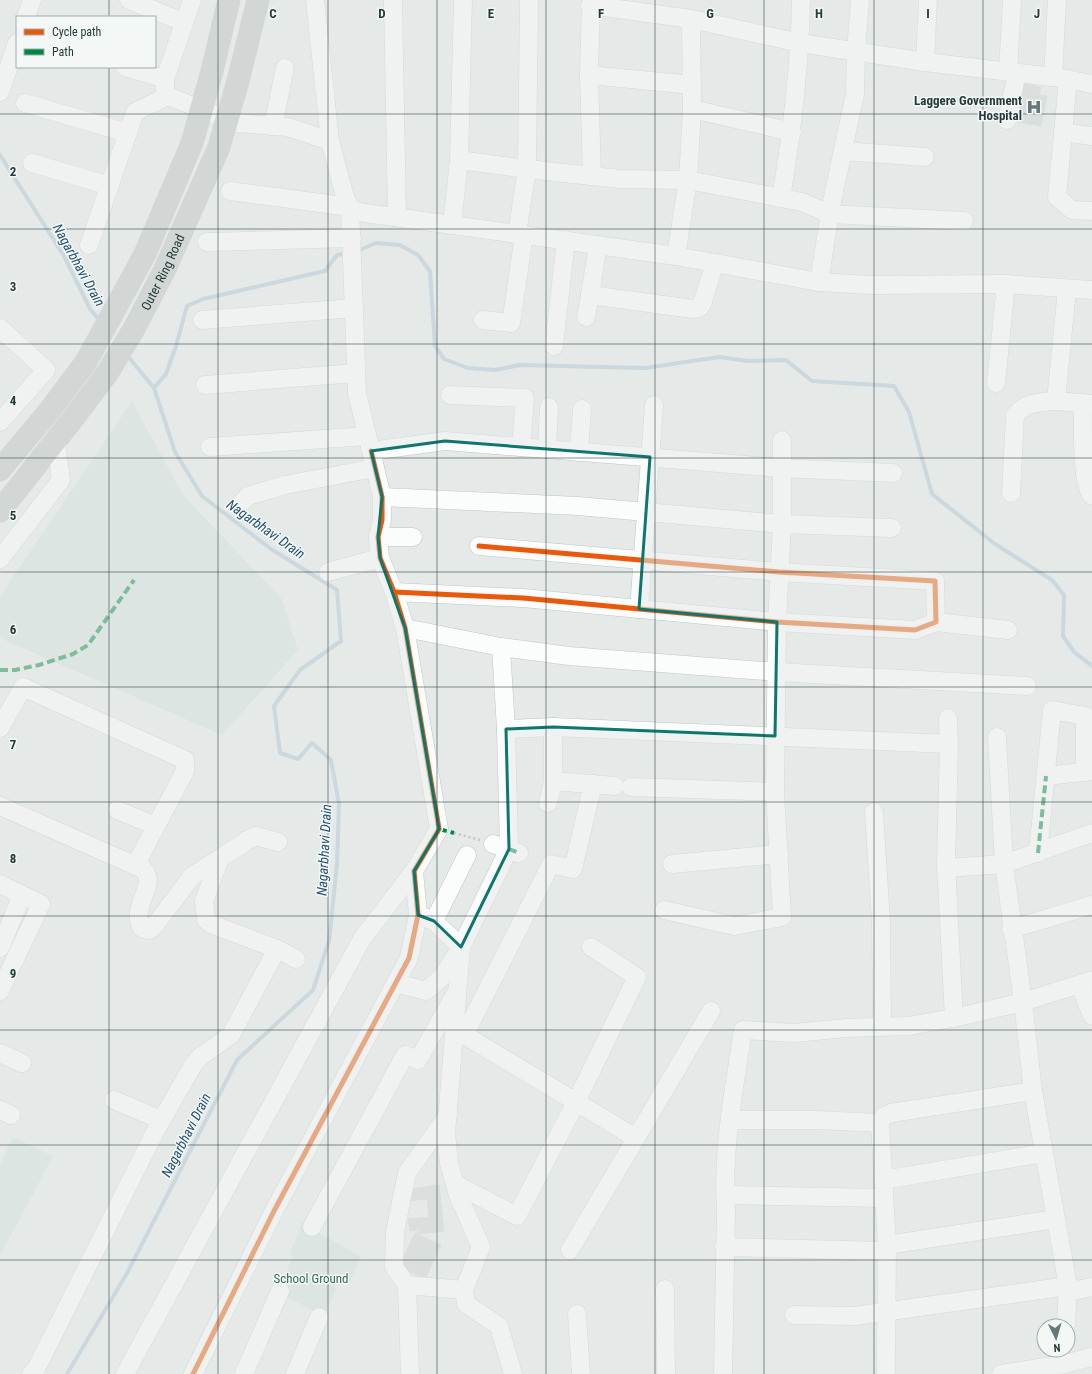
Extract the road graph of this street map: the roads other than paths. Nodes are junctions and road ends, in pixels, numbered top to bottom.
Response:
1 (32, 0) edge
2 (129, 0) edge
3 (192, 0) edge
4 (229, 0) edge
5 (258, 0) edge
6 (315, 0) edge
7 (393, 0) edge
8 (463, 0) edge
9 (529, 0) edge
10 (801, 0) edge
11 (860, 0) edge
12 (928, 0) edge
13 (1012, 0) edge
14 (1057, 0) edge
15 (590, 3) edge
16 (26, 16) edge
17 (691, 19) junction
18 (183, 22) junction
19 (800, 43) junction
20 (16, 46) edge
21 (856, 51) junction
22 (925, 62) junction
23 (127, 68) edge
24 (285, 68) dead end
25 (1013, 72) junction
26 (589, 75) junction
27 (1061, 78) junction
28 (1092, 84) edge
29 (692, 85) junction
30 (167, 88) junction
31 (0, 92) edge
32 (25, 103) dead end
33 (692, 109) junction
34 (1007, 120) dead end
35 (273, 126) junction
36 (792, 132) junction
37 (1063, 132) junction
38 (128, 133) junction
39 (1092, 136) edge
40 (330, 141) junction
41 (843, 151) junction
42 (925, 157) dead end
43 (459, 160) junction
44 (32, 163) dead end
45 (527, 169) junction
46 (592, 176) junction
47 (688, 180) junction
48 (110, 186) junction
49 (230, 191) dead end
50 (781, 198) junction
51 (350, 207) junction
52 (1092, 211) edge
53 (830, 214) junction
54 (397, 217) junction
55 (964, 221) dead end
56 (452, 225) junction
57 (521, 234) junction
58 (352, 240) junction
59 (566, 240) junction
60 (207, 242) dead end
61 (89, 245) dead end
62 (598, 245) junction
63 (676, 256) junction
64 (715, 263) junction
65 (819, 282) junction
66 (1006, 284) junction
67 (1067, 289) junction
68 (1092, 290) edge
69 (590, 295) junction
70 (354, 308) junction
71 (586, 317) dead end
72 (202, 320) dead end
73 (483, 320) dead end
74 (0, 328) edge
75 (554, 346) dead end
76 (355, 373) junction
77 (996, 383) dead end
78 (205, 385) dead end
79 (450, 396) dead end
80 (1056, 401) junction
81 (1088, 404) edge
82 (654, 405) dead end
83 (549, 407) dead end
84 (582, 409) dead end
85 (2, 417) edge
86 (782, 440) dead end
87 (56, 442) junction
88 (369, 443) junction
89 (210, 447) dead end
90 (522, 447) junction
91 (547, 449) junction
92 (579, 452) junction
93 (650, 457) junction
94 (375, 468) junction
95 (781, 468) junction
96 (0, 470) edge
97 (893, 473) dead end
98 (1011, 493) dead end
99 (1092, 496) edge
100 (382, 497) junction
101 (237, 507) dead end
102 (0, 511) edge
103 (647, 511) junction
104 (782, 524) junction
105 (892, 528) dead end
106 (378, 537) junction
107 (413, 537) dead end
108 (479, 546) dead end
109 (380, 558) junction
110 (0, 560) edge
111 (643, 561) junction
112 (328, 572) dead end
113 (779, 572) junction
114 (394, 592) junction
115 (639, 609) junction
116 (777, 622) junction
117 (936, 622) junction
118 (405, 628) junction
119 (1008, 630) dead end
120 (501, 647) junction
121 (777, 672) junction
122 (1027, 686) dead end
123 (948, 718) dead end
124 (553, 727) junction
125 (0, 728) edge
126 (506, 729) junction
127 (775, 736) junction
128 (997, 737) dead end
129 (949, 744) junction
130 (1088, 772) edge
131 (1046, 776) junction
132 (553, 781) junction
133 (593, 784) junction
134 (775, 792) junction
135 (548, 803) dead end
136 (0, 806) edge
137 (117, 810) dead end
138 (874, 812) dead end
139 (156, 826) junction
140 (1092, 833) edge
141 (278, 842) dead end
142 (1038, 853) junction
143 (779, 854) junction
144 (467, 855) dead end
145 (220, 858) junction
146 (672, 864) dead end
147 (1004, 864) junction
148 (132, 865) junction
149 (946, 868) junction
150 (414, 871) junction
151 (0, 884) edge
152 (22, 895) junction
153 (1092, 905) edge
154 (664, 910) dead end
155 (6, 918) edge
156 (426, 918) junction
157 (1012, 930) junction
158 (0, 946) edge
159 (591, 946) dead end
160 (461, 947) junction
161 (277, 949) junction
162 (296, 960) dead end
163 (396, 983) junction
164 (1086, 983) edge
165 (458, 989) junction
166 (0, 991) edge
167 (1023, 1002) junction
168 (711, 1011) dead end
169 (1092, 1016) edge
170 (954, 1018) junction
171 (882, 1027) junction
172 (460, 1033) junction
173 (0, 1053) edge
174 (22, 1063) dead end
175 (1033, 1091) junction
176 (114, 1100) dead end
177 (576, 1102) junction
178 (448, 1115) junction
179 (161, 1120) junction
180 (730, 1120) junction
181 (880, 1124) junction
182 (636, 1138) junction
183 (1044, 1153) junction
184 (455, 1184) junction
185 (884, 1189) junction
186 (725, 1195) junction
187 (1056, 1219) junction
188 (312, 1227) dead end
189 (724, 1247) junction
190 (887, 1248) junction
191 (570, 1250) dead end
192 (407, 1285) junction
193 (1068, 1286) junction
194 (1092, 1287) edge
195 (665, 1288) dead end
196 (464, 1290) junction
197 (280, 1291) dead end
198 (887, 1312) junction
199 (578, 1314) dead end
200 (794, 1315) dead end
201 (319, 1317) dead end
202 (1066, 1318) edge
203 (1092, 1357) edge
204 (1065, 1363) edge
205 (31, 1374) edge
206 (125, 1374) edge
207 (193, 1374) edge
208 (244, 1374) edge
209 (295, 1374) edge
210 (410, 1374) edge
211 (513, 1374) edge
212 (581, 1374) edge
213 (666, 1374) edge
214 (723, 1374) edge
215 (886, 1374) edge
216 (1001, 1374) edge

1 - 16 street
2 - 18 street
3 - 18 street
4 - 96 highway, Outer Ring Road, bridge
5 - 87 highway, Outer Ring Road, bridge
6 - 40 street
7 - 54 street
8 - 43 street
9 - 45 street
10 - 19 street
11 - 21 street
12 - 22 street
13 - 25 street
14 - 27 street
15 - 17 street
15 - 26 street
17 - 19 street
17 - 29 street
18 - 30 street
19 - 21 street
19 - 36 street
20 - 31 street
21 - 22 street
21 - 41 street
22 - 25 street
23 - 30 street
24 - 35 street
25 - 27 street
25 - 34 street
26 - 29 street
26 - 46 street
27 - 28 street
27 - 37 street
29 - 33 street
30 - 35 street
30 - 38 street
32 - 38 street
33 - 36 street
33 - 47 street
35 - 40 street
36 - 50 street
37 - 39 street
37 - 52 street
38 - 48 street
40 - 51 street
41 - 42 street
41 - 53 street
43 - 45 street
43 - 56 street
44 - 48 street
45 - 46 street
45 - 57 street
46 - 47 street
47 - 50 street
47 - 63 street
48 - 61 street
49 - 51 street
50 - 53 street
51 - 54 street
51 - 58 street
53 - 55 street
53 - 65 street
54 - 56 street
56 - 57 street
57 - 59 street
57 - 73 street
58 - 60 street
58 - 70 street
59 - 62 street
59 - 75 street
62 - 63 street
62 - 69 street
63 - 64 street
64 - 65 street
64 - 69 street
65 - 66 street
66 - 67 street
66 - 77 street
67 - 68 street
67 - 80 street
69 - 71 street
70 - 72 street
70 - 76 street
74 - 85 street
76 - 78 street
76 - 88 street
79 - 90 street
80 - 81 street
80 - 98 street
81 - 99 street
82 - 93 street
83 - 91 street
84 - 92 street
86 - 95 street
87 - 102 highway, Outer Ring Road
87 - 110 street
88 - 89 street
88 - 90 street
88 - 94 street
90 - 91 street
91 - 92 street
92 - 93 street
93 - 95 street
93 - 103 street
94 - 100 street
94 - 101 street
95 - 97 street
95 - 104 street
100 - 103 street
100 - 106 street
103 - 104 street
103 - 111 street
104 - 105 street
104 - 113 street
106 - 107 street
106 - 109 street
108 - 111 street
109 - 112 street
109 - 114 street
111 - 113 street
111 - 115 street
113 - 116 street
113 - 117 street
114 - 115 street
114 - 118 street
115 - 116 street
116 - 117 street
116 - 121 street
117 - 119 street
118 - 120 street
118 - 150 street
120 - 121 street
120 - 126 street
121 - 122 street
121 - 127 street
123 - 129 street
124 - 126 street
124 - 127 street
124 - 132 street
125 - 139 street
126 - 160 street
127 - 129 street
127 - 134 street
128 - 147 street
129 - 149 street
130 - 131 street
130 - 131 street
131 - 142 street
132 - 133 street
132 - 135 street
133 - 134 street
133 - 172 street
134 - 143 street
136 - 148 street
137 - 139 street
138 - 171 street
139 - 148 street
140 - 142 street
141 - 145 street
142 - 147 street
143 - 146 street
143 - 154 street
144 - 156 street
145 - 148 street
145 - 161 street
147 - 149 street
147 - 157 street
149 - 170 street
150 - 156 street
150 - 206 street
151 - 152 street
152 - 155 street
152 - 166 street
153 - 157 street
155 - 158 street
156 - 160 street
156 - 163 street
157 - 167 street
159 - 177 street
160 - 163 street
160 - 165 street
161 - 162 street
161 - 179 street
163 - 207 street
164 - 167 street
164 - 169 street
165 - 172 street
165 - 188 street
167 - 170 street
167 - 175 street
168 - 182 street
170 - 171 street
171 - 180 street
172 - 177 street
172 - 178 street
173 - 174 street
175 - 181 street
175 - 183 street
176 - 179 street
177 - 182 street
177 - 184 street
178 - 184 street
178 - 192 street
179 - 205 street
180 - 181 street
180 - 186 street
181 - 185 street
182 - 191 street
183 - 185 street
183 - 187 street
184 - 196 street
185 - 186 street
185 - 190 street
186 - 189 street
187 - 190 street
187 - 193 street
189 - 190 street
189 - 214 street
190 - 198 street
192 - 196 street
192 - 210 street
193 - 194 street
193 - 198 street
193 - 202 street
195 - 213 street
196 - 211 street
197 - 208 street
198 - 200 street
198 - 215 street
199 - 212 street
201 - 209 street
203 - 204 street
204 - 216 street

